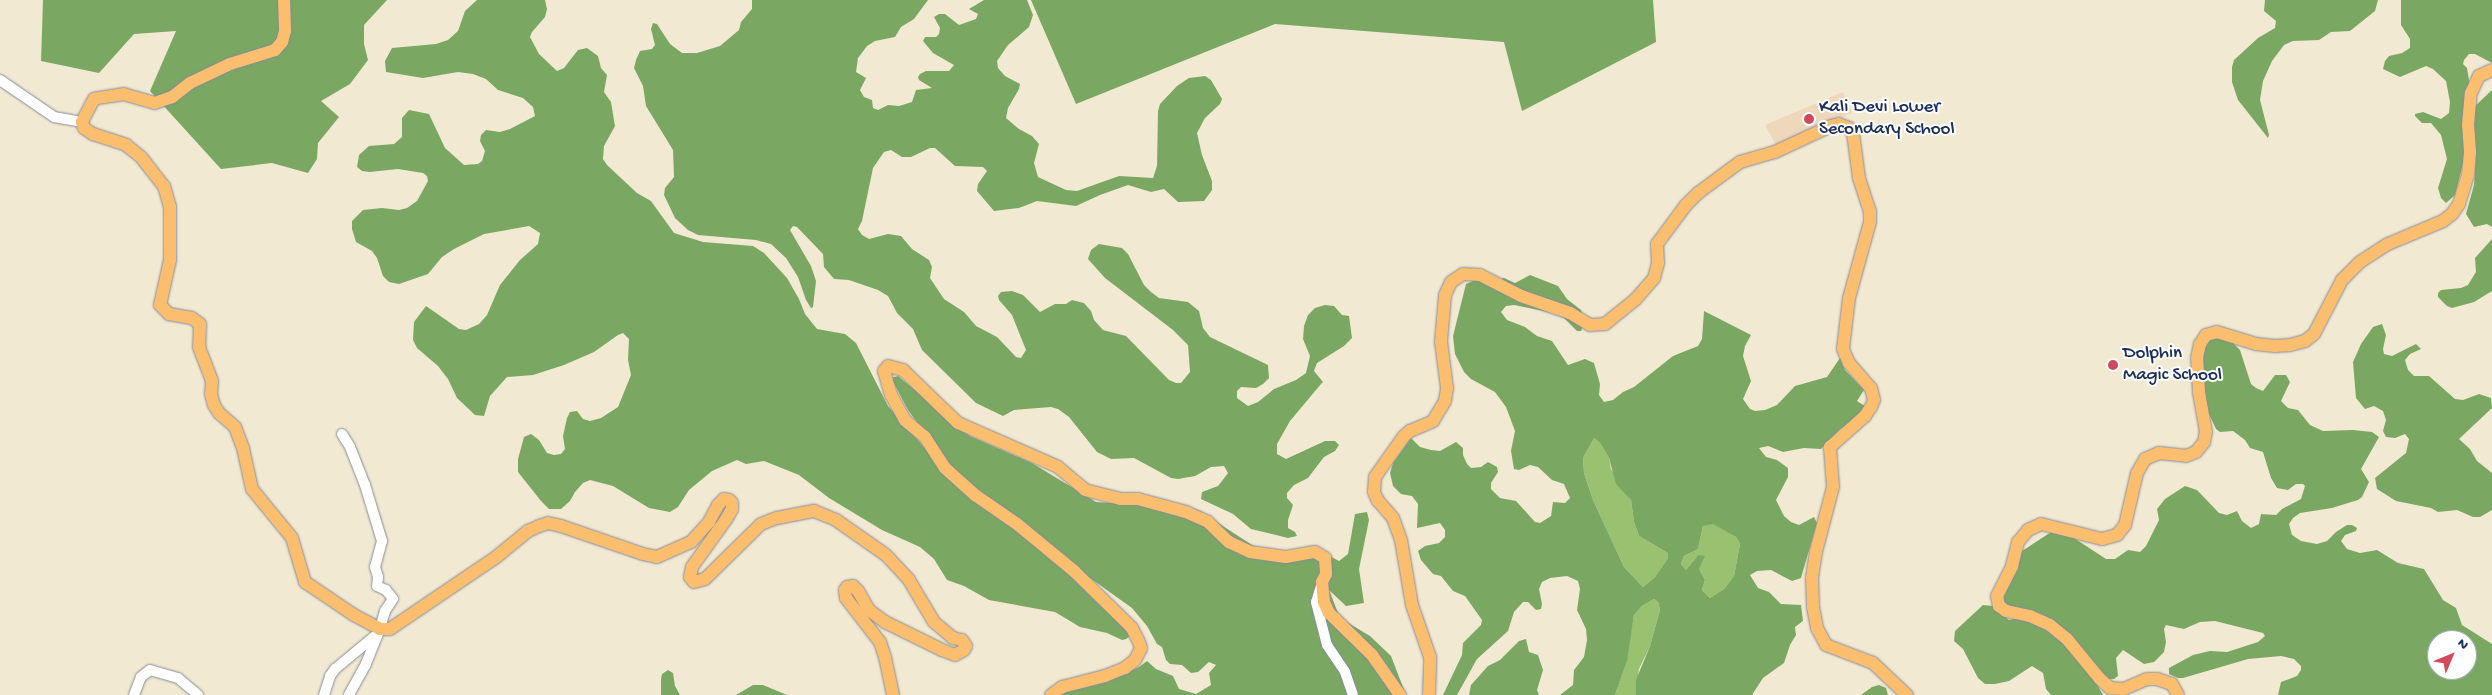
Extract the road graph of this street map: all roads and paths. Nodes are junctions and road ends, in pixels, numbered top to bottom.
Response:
1 (284, 0) edge
2 (2492, 70) edge
3 (0, 80) edge
4 (82, 122) junction
5 (342, 434) dead end
6 (1322, 582) junction
7 (380, 629) junction
8 (134, 695) edge
9 (198, 695) edge
10 (324, 695) edge
11 (349, 695) edge
12 (893, 695) edge
13 (1051, 695) edge
14 (1353, 695) edge
15 (1400, 695) edge
16 (1429, 695) edge
17 (1907, 695) edge
18 (2178, 695) edge

1 - 4 main road
2 - 18 main road
3 - 4 street
4 - 7 main road
5 - 7 street
6 - 13 main road
6 - 14 street
6 - 15 main road
7 - 10 street
7 - 11 street
7 - 12 main road
8 - 9 street
16 - 17 main road

